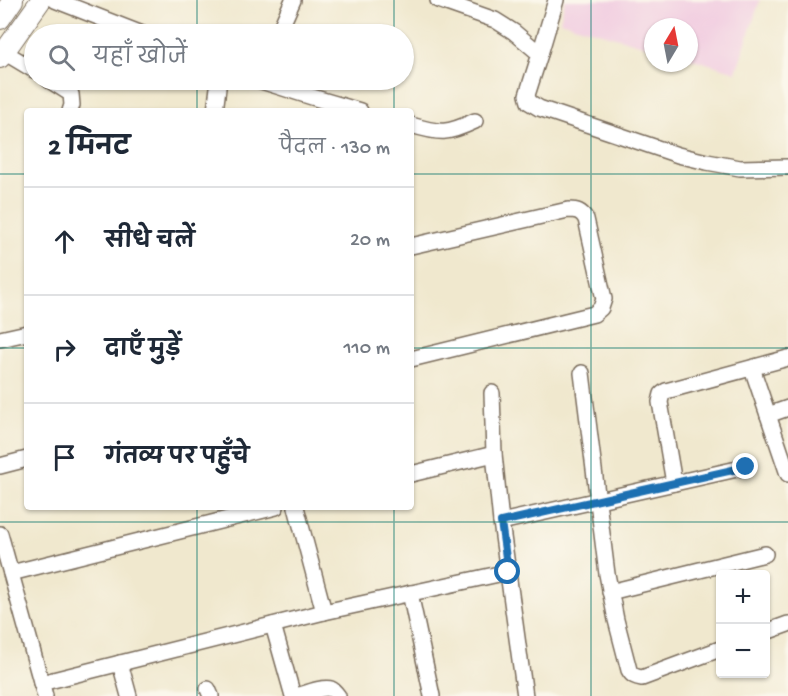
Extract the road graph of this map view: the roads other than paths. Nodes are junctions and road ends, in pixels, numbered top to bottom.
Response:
1 (13, 0) edge
2 (41, 0) edge
3 (55, 0) edge
4 (293, 0) edge
5 (438, 0) edge
6 (556, 0) edge
7 (0, 19) edge
8 (116, 24) edge
9 (282, 24) edge
10 (540, 54) junction
11 (2, 55) edge
12 (24, 65) edge
13 (65, 90) edge
14 (218, 90) edge
15 (287, 90) edge
16 (71, 108) edge
17 (215, 108) edge
18 (350, 108) edge
19 (475, 121) dead end
20 (414, 126) edge
21 (788, 167) edge
22 (414, 245) edge
23 (24, 334) edge
24 (0, 339) edge
25 (414, 358) edge
26 (788, 358) edge
27 (752, 368) junction
28 (582, 373) dead end
29 (492, 393) dead end
30 (788, 408) edge
31 (768, 415) junction
32 (494, 454) junction
33 (24, 460) edge
34 (0, 466) edge
35 (746, 467) dead end
36 (414, 473) edge
37 (788, 474) edge
38 (674, 483) junction
39 (598, 500) junction
40 (264, 510) edge
41 (297, 510) edge
42 (501, 522) junction
43 (0, 534) edge
44 (765, 554) dead end
45 (508, 572) junction
46 (11, 573) junction
47 (610, 592) junction
48 (410, 593) junction
49 (324, 612) junction
50 (788, 624) edge
51 (273, 625) junction
52 (770, 630) edge
53 (716, 650) edge
54 (120, 663) junction
55 (43, 689) edge
56 (129, 696) edge
57 (295, 696) edge
58 (338, 696) edge
59 (432, 696) edge
60 (525, 696) edge

1 - 7 main road
2 - 11 main road
3 - 8 street
4 - 9 street
5 - 10 street
6 - 10 street
10 - 21 street
11 - 12 street
13 - 16 street
14 - 17 street
15 - 18 street
19 - 20 street
22 - 25 street
23 - 24 street
26 - 27 street
27 - 31 street
27 - 38 street
28 - 39 street
29 - 32 street
30 - 31 street
31 - 37 street
32 - 36 street
32 - 42 street
33 - 34 street
35 - 38 street
38 - 39 street
39 - 42 street
39 - 47 street
40 - 46 street
41 - 49 street
42 - 45 street
43 - 46 street
44 - 47 street
45 - 48 street
45 - 60 street
46 - 55 street
47 - 53 street
48 - 49 street
48 - 59 street
49 - 51 street
50 - 52 street
51 - 54 street
51 - 57 street
54 - 55 street
54 - 56 street
57 - 58 street

